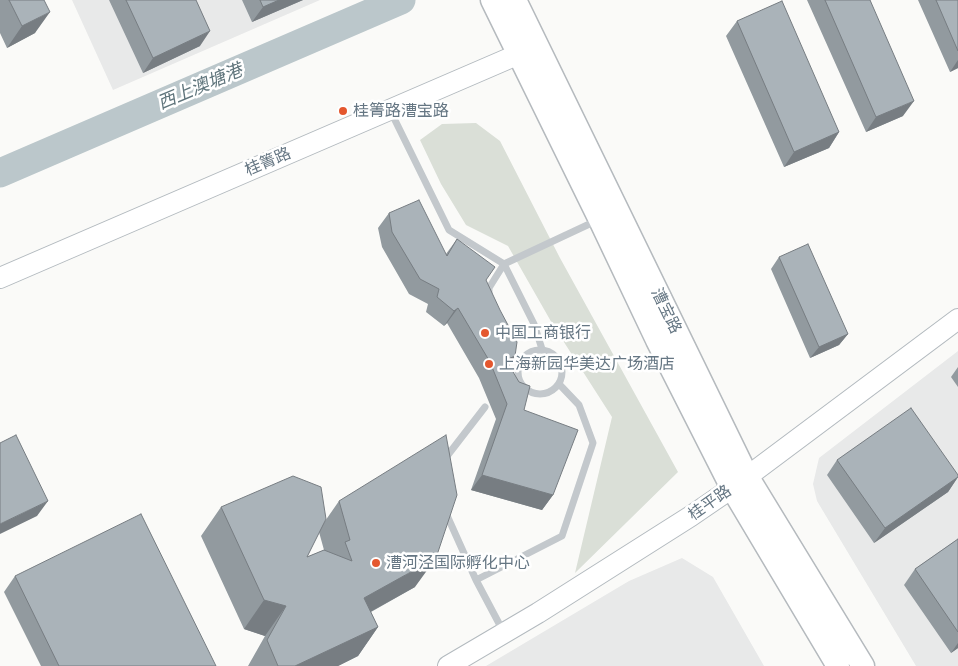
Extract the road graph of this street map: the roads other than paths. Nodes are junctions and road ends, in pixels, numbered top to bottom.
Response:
1 (492, 0) edge
2 (514, 0) edge
3 (528, 50) junction
4 (390, 110) junction
5 (600, 220) junction
6 (504, 264) junction
7 (0, 278) edge
8 (489, 301) edge
9 (958, 319) edge
10 (542, 349) junction
11 (559, 384) junction
12 (485, 407) dead end
13 (440, 465) edge
14 (740, 482) junction
15 (442, 504) edge
16 (476, 580) junction
17 (504, 633) junction
18 (448, 666) edge
19 (838, 666) edge
20 (863, 666) edge

1 - 3 main road, 漕宝路
2 - 3 main road, 漕宝路
3 - 4 street, 桂箐路
3 - 5 main road, 漕宝路
3 - 14 main road, 漕宝路
4 - 6 lane
4 - 7 street, 桂箐路
5 - 6 lane
5 - 14 main road, 漕宝路
6 - 8 lane
6 - 10 lane
9 - 14 street, 桂平路
10 - 11 lane
10 - 11 lane
11 - 16 lane
12 - 13 lane
14 - 17 street, 桂平路
14 - 19 main road, 漕宝路
14 - 20 main road, 漕宝路
15 - 16 lane
16 - 17 lane
17 - 18 street, 桂平路

